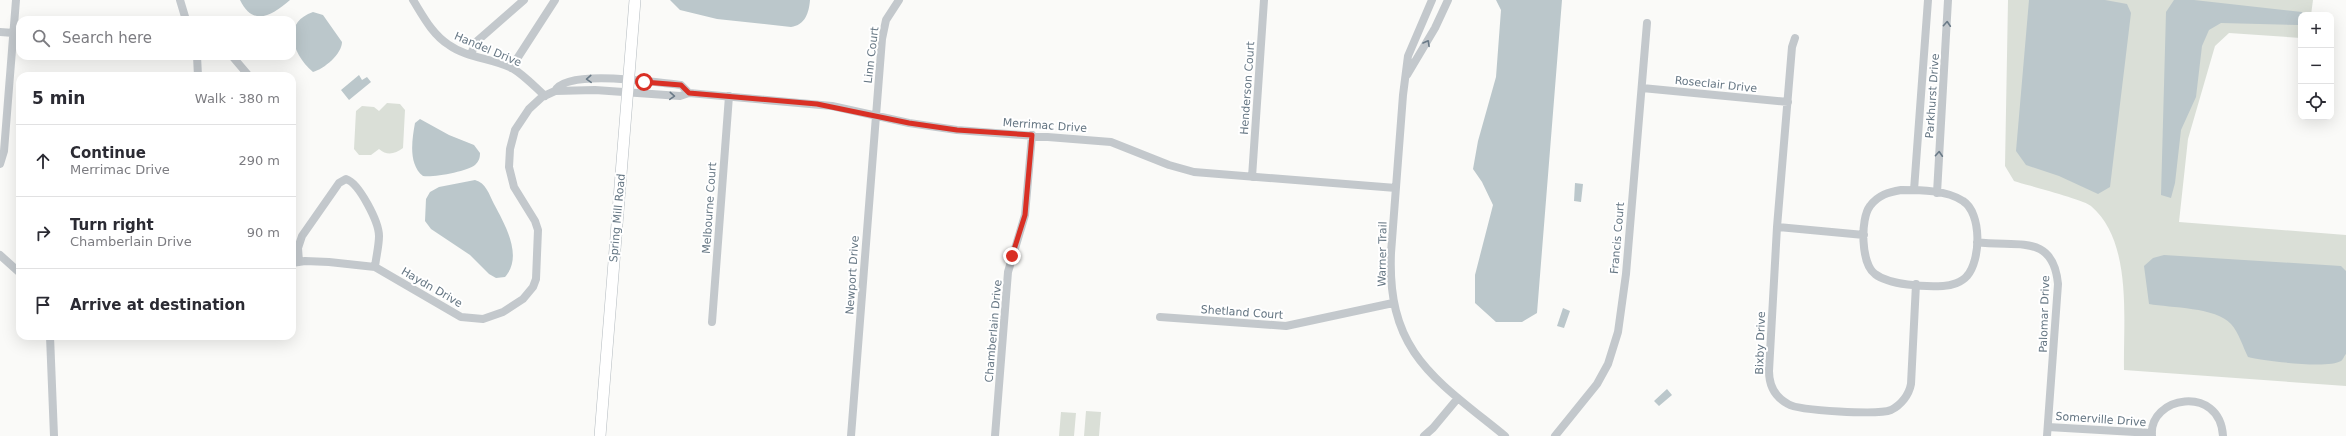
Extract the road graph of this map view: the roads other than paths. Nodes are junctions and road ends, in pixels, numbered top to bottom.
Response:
1 (16, 0) edge
2 (180, 0) edge
3 (413, 0) edge
4 (524, 0) edge
5 (555, 0) edge
6 (635, 0) edge
7 (899, 0) edge
8 (1264, 0) edge
9 (1432, 0) edge
10 (1448, 0) edge
11 (1928, 0) edge
12 (1948, 0) edge
13 (1430, 9) junction
14 (1441, 14) junction
15 (185, 16) edge
16 (1647, 23) dead end
17 (0, 32) edge
18 (14, 33) junction
19 (1795, 38) dead end
20 (471, 54) junction
21 (197, 60) edge
22 (235, 60) edge
23 (511, 68) junction
24 (198, 72) edge
25 (245, 72) edge
26 (1407, 76) junction
27 (628, 81) junction
28 (1642, 88) junction
29 (554, 92) junction
30 (627, 92) junction
31 (689, 93) junction
32 (544, 96) junction
33 (729, 96) junction
34 (1788, 102) junction
35 (876, 116) junction
36 (1032, 135) junction
37 (0, 164) edge
38 (1252, 177) junction
39 (1396, 188) junction
40 (1914, 190) junction
41 (1937, 193) junction
42 (1777, 227) junction
43 (1864, 235) junction
44 (1977, 242) junction
45 (0, 255) edge
46 (296, 262) edge
47 (375, 267) junction
48 (16, 269) edge
49 (1916, 284) junction
50 (1393, 303) junction
51 (1160, 317) dead end
52 (712, 322) dead end
53 (50, 340) edge
54 (1458, 398) junction
55 (2048, 427) junction
56 (2152, 435) edge
57 (54, 436) edge
58 (600, 436) edge
59 (851, 436) edge
60 (995, 436) edge
61 (1424, 436) edge
62 (1505, 436) edge
63 (1555, 436) edge
64 (2048, 436) edge
65 (2223, 436) edge

1 - 18 street
2 - 15 street
3 - 20 street, Handel Drive
4 - 20 street
5 - 23 street
6 - 27 street, Spring Mill Road
7 - 35 street, Linn Court
8 - 38 street, Henderson Court
9 - 13 street, Warner Trail
10 - 14 street, Warner Trail
11 - 40 street, Parkhurst Drive
41 -> 12 street, Parkhurst Drive
13 - 14 street
13 - 26 street, Warner Trail
26 -> 14 street, Warner Trail
16 - 28 street, Francis Court
17 - 18 street
18 - 37 street
19 - 34 street, Bixby Drive
20 - 23 street, Handel Drive
21 - 24 street
22 - 25 street
23 - 32 street, Handel Drive
26 - 39 street, Warner Trail
27 -> 29 street, Merrimac Drive
27 - 30 street, Spring Mill Road
27 - 31 street, Merrimac Drive
28 - 34 street, Roseclair Drive
28 - 63 street, Francis Court
29 - 30 street, Merrimac Drive
29 - 32 street, Merrimac Drive
30 -> 31 street, Merrimac Drive
30 - 58 street, Spring Mill Road
31 - 33 street, Merrimac Drive
32 - 47 street, Haydn Drive
33 - 35 street, Merrimac Drive
33 - 52 street, Melbourne Court
34 - 42 street, Bixby Drive
35 - 36 street, Merrimac Drive
35 - 59 street, Newport Drive
36 - 38 street, Merrimac Drive
36 - 60 street, Chamberlain Drive
38 - 39 street, Merrimac Drive
39 - 50 street, Warner Trail
40 - 41 street
40 - 43 street
41 - 44 street
42 - 43 street
42 - 49 street, Bixby Drive
43 - 49 street
44 - 49 street
44 - 55 street, Palomar Drive
45 - 48 street
46 - 47 street, Haydn Drive
46 - 47 street
50 - 51 street, Shetland Court
50 - 54 street, Warner Trail
53 - 57 street
54 - 61 street
54 - 62 street, Warner Trail
55 - 56 street, Somerville Drive
55 - 64 street, Palomar Drive
56 - 65 street

